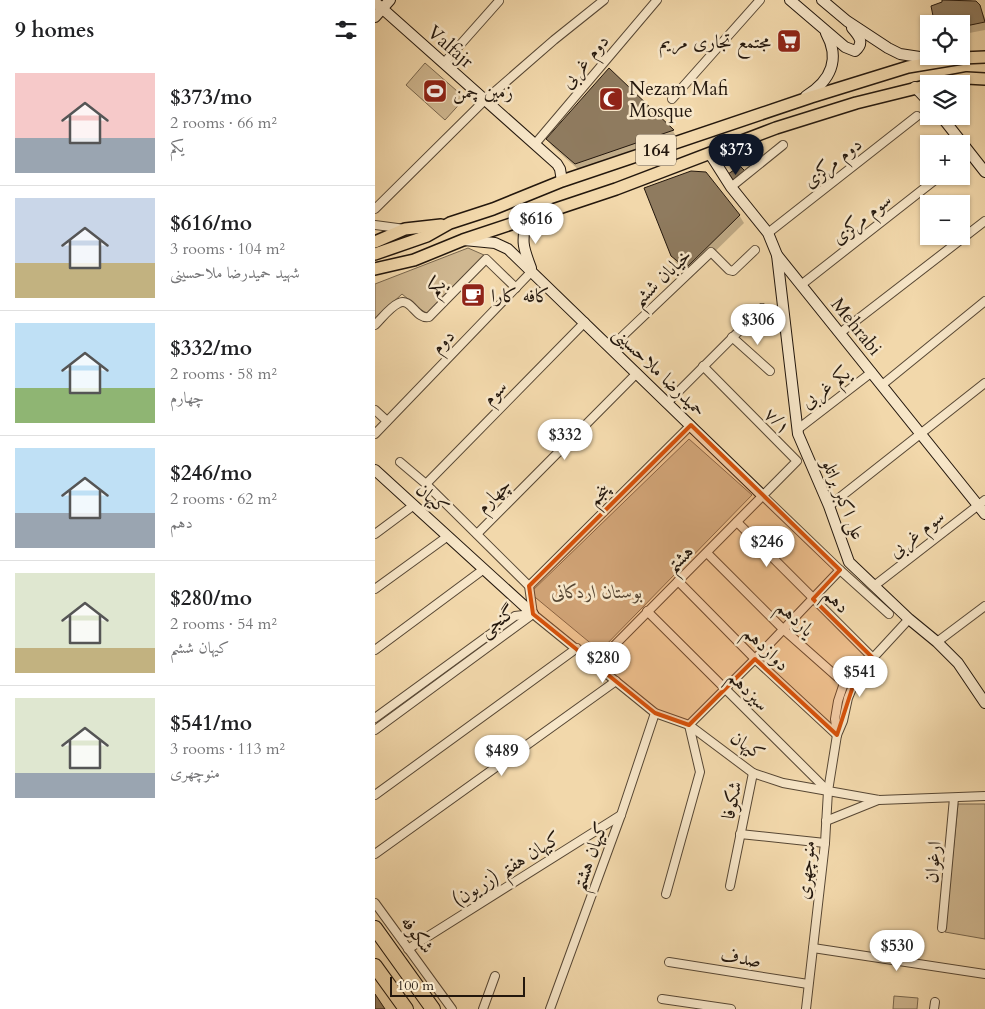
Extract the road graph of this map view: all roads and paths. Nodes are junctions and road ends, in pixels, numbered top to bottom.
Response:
1 (390, 0) edge
2 (604, 0) edge
3 (657, 0) edge
4 (761, 0) edge
5 (790, 0) edge
6 (822, 0) edge
7 (499, 1) dead end
8 (379, 5) edge
9 (375, 17) edge
10 (847, 21) junction
11 (823, 28) junction
12 (920, 57) edge
13 (985, 57) edge
14 (970, 58) edge
15 (443, 63) junction
16 (920, 65) edge
17 (970, 78) edge
18 (985, 79) edge
19 (920, 86) edge
20 (915, 87) junction
21 (920, 92) edge
22 (672, 99) dead end
23 (485, 100) junction
24 (778, 108) junction
25 (917, 116) dead end
26 (948, 125) edge
27 (535, 144) junction
28 (783, 145) dead end
29 (710, 154) junction
30 (985, 172) edge
31 (562, 181) junction
32 (929, 185) edge
33 (731, 187) junction
34 (375, 209) edge
35 (527, 219) junction
36 (985, 221) edge
37 (450, 224) junction
38 (375, 225) edge
39 (405, 228) junction
40 (768, 233) junction
41 (463, 240) junction
42 (375, 242) edge
43 (755, 250) dead end
44 (375, 254) edge
45 (777, 255) junction
46 (414, 260) junction
47 (375, 268) edge
48 (532, 271) junction
49 (375, 275) edge
50 (801, 285) junction
51 (516, 288) junction
52 (985, 302) edge
53 (762, 308) dead end
54 (585, 322) junction
55 (375, 325) edge
56 (840, 333) junction
57 (732, 337) junction
58 (611, 348) junction
59 (703, 366) junction
60 (770, 371) dead end
61 (872, 372) junction
62 (637, 373) junction
63 (985, 383) edge
64 (881, 385) junction
65 (667, 403) junction
66 (375, 410) edge
67 (387, 421) junction
68 (691, 425) junction
69 (798, 428) junction
70 (375, 434) edge
71 (921, 434) junction
72 (400, 462) dead end
73 (376, 471) edge
74 (425, 484) junction
75 (763, 496) junction
76 (981, 502) edge
77 (415, 505) junction
78 (829, 506) junction
79 (985, 514) edge
80 (737, 522) junction
81 (375, 534) edge
82 (477, 534) junction
83 (448, 536) junction
84 (707, 553) junction
85 (484, 569) junction
86 (840, 570) junction
87 (678, 581) junction
88 (529, 586) junction
89 (874, 586) junction
90 (375, 589) edge
91 (813, 599) junction
92 (985, 606) edge
93 (647, 611) junction
94 (533, 614) junction
95 (889, 614) dead end
96 (909, 619) junction
97 (783, 629) junction
98 (937, 642) junction
99 (577, 648) junction
100 (375, 650) edge
101 (873, 658) junction
102 (755, 659) junction
103 (597, 664) junction
104 (616, 681) junction
105 (844, 683) junction
106 (725, 688) junction
107 (985, 701) edge
108 (655, 713) junction
109 (375, 718) edge
110 (689, 725) junction
111 (375, 730) edge
112 (837, 735) junction
113 (753, 773) junction
114 (828, 791) junction
115 (375, 795) edge
116 (985, 796) edge
117 (954, 798) junction
118 (879, 800) junction
119 (621, 815) junction
120 (826, 821) junction
121 (741, 834) junction
122 (825, 843) junction
123 (375, 854) edge
124 (730, 886) dead end
125 (667, 894) dead end
126 (375, 903) edge
127 (375, 928) edge
128 (942, 928) dead end
129 (813, 948) junction
130 (408, 949) junction
131 (669, 962) dead end
132 (375, 966) edge
133 (985, 974) edge
134 (495, 976) dead end
135 (808, 984) junction
136 (662, 999) dead end
137 (406, 1009) edge
138 (433, 1009) edge
139 (452, 1009) edge
140 (483, 1009) edge
141 (550, 1009) edge
142 (731, 1009) edge
143 (807, 1009) edge

1 - 8 street
2 - 23 street
3 - 27 street, دوم غربی
4 - 22 street
5 - 11 street
6 - 10 street
7 - 15 street
8 - 9 street
8 - 15 street, Valfajr
10 - 11 street
10 - 12 street
11 - 24 street
13 - 14 main road, 164
15 - 23 street, Valfajr
16 - 24 main road, 164
17 - 18 main road
19 - 20 main road, 164
20 - 21 street
20 - 29 main road, 164
23 - 27 street, Valfajr
23 - 34 street
24 - 31 main road, 164
25 - 40 street, دوم مرکزی
26 - 30 street
27 - 31 street, Valfajr
28 - 33 street
29 - 33 street, Mehrabi
29 - 35 main road, 164
31 - 37 main road, 164
32 - 50 street, سوم مرکزی
33 - 40 street, Mehrabi
35 - 41 main road, 164
35 - 48 street
36 - 56 street
37 - 39 main road
37 - 44 main road, 164
38 - 39 street
39 - 42 main road
40 - 45 street, Mehrabi
41 - 46 main road, 164
41 - 48 street, حمیدرضا ملاحسینی
43 - 58 street, خیابان ششم
45 - 50 street, Mehrabi
45 - 69 street, علی اکبر براتلو
46 - 47 main road, 164
46 - 49 main road
48 - 51 street, دوم
48 - 54 street, حمیدرضا ملاحسینی
50 - 56 street, Mehrabi
51 - 55 street, یکم
51 - 67 street, دوم
52 - 64 street
53 - 57 street
54 - 58 street, حمیدرضا ملاحسینی
54 - 74 street, سوم
56 - 61 street, Mehrabi
57 - 59 street
57 - 60 street
58 - 62 street, حمیدرضا ملاحسینی
59 - 65 street
59 - 75 street, ۷/۱
61 - 64 street, Mehrabi
61 - 69 street, یکم غربی
62 - 65 street, حمیدرضا ملاحسینی
62 - 82 street, چهارم
63 - 71 street
64 - 71 street, Mehrabi
65 - 68 street, حمیدرضا ملاحسینی
66 - 67 street
67 - 70 street, دوم
68 - 75 street, حمیدرضا ملاحسینی
68 - 88 street, پنجم
69 - 78 street, علی اکبر براتلو
71 - 76 street, Mehrabi
71 - 78 street
72 - 74 street, کیهان
73 - 77 street, کیهان
74 - 82 street, کیهان
75 - 80 street, هشتم
75 - 86 street
76 - 79 street, Mehrabi
76 - 89 street, سوم غربی
77 - 81 street
77 - 83 street, کیهان
78 - 89 street, علی اکبر براتلو
80 - 84 street, هشتم
80 - 91 street, دهم
82 - 88 street, کیهان
83 - 85 street, کیهان
83 - 90 street
84 - 87 street, هشتم
84 - 97 street, یازدهم
85 - 94 street, کیهان
85 - 100 street
86 - 91 street
86 - 95 street
87 - 93 street, هشتم
87 - 102 street, دوازدهم
88 - 94 street
89 - 96 street, علی اکبر براتلو
91 - 97 street
91 - 101 street, دهم
92 - 98 street
93 - 103 street, هشتم
93 - 106 street, سیزدهم
94 - 99 street, کیهان
94 - 109 street, گنجی
94 - 111 street, گنجی
96 - 98 street, علی اکبر براتلو
96 - 101 street, منوچهری
97 - 102 street
97 - 105 street, یازدهم
98 - 107 street, علی اکبر براتلو
99 - 103 street, کیهان
99 - 115 street
101 - 105 street, منوچهری
101 - 112 street, منوچهری
102 - 106 street
102 - 112 street, دوازدهم
103 - 104 street, کیهان
104 - 108 street, کیهان
104 - 123 street
105 - 112 street, منوچهری
106 - 110 street
106 - 114 street, سیزدهم
108 - 110 street, کیهان
108 - 119 street, کیهان هشتم
110 - 113 street, کیهان
110 - 125 street
112 - 114 street, منوچهری
113 - 114 street, کیهان
113 - 121 street, شکوفا
114 - 118 street, کیهان
114 - 120 street, منوچهری
116 - 117 street, کیهان
117 - 118 street, کیهان
117 - 128 street, ارغوان
118 - 120 street
119 - 130 street, کیهان هفتم (زریون)
119 - 141 street, کیهان هشتم
120 - 122 street, منوچهری
121 - 122 street, شکوفا
121 - 124 street, شکوفا
122 - 129 street, منوچهری
126 - 130 street, شکوفه
127 - 138 highway
129 - 133 street
129 - 135 street, منوچهری
130 - 139 street, شکوفه
131 - 135 street, صدف
132 - 137 highway
134 - 140 street
135 - 143 street, منوچهری
136 - 142 street

